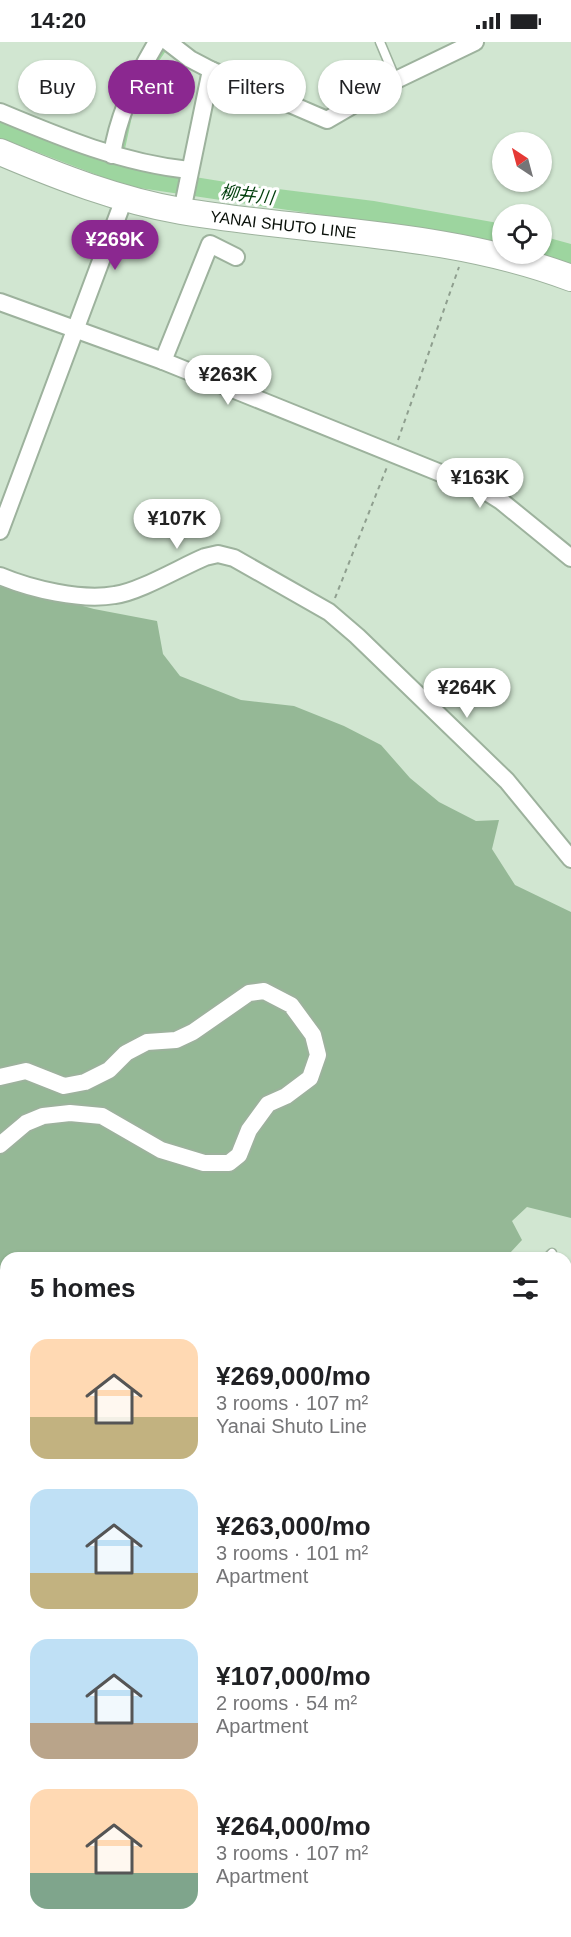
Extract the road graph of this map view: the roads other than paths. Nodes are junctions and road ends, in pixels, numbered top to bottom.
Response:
1 (157, 42) edge
2 (168, 42) edge
3 (380, 42) edge
4 (475, 42) edge
5 (388, 60) edge
6 (207, 68) edge
7 (402, 77) edge
8 (207, 89) edge
9 (306, 111) edge
10 (0, 112) edge
11 (337, 114) edge
12 (0, 152) edge
13 (118, 157) junction
14 (189, 172) junction
15 (124, 199) junction
16 (183, 205) junction
17 (236, 257) dead end
18 (571, 278) edge
19 (1, 305) edge
20 (74, 330) junction
21 (163, 362) junction
22 (0, 531) edge
23 (571, 558) edge
24 (0, 576) edge
25 (571, 859) edge
26 (0, 1077) edge
27 (0, 1145) edge

1 - 13 street
2 - 6 street
3 - 5 lane
4 - 7 street
8 - 14 street
9 - 11 street
10 - 13 street
12 - 15 main road, YANAI SHUTO LINE
13 - 14 street
14 - 16 street
15 - 16 main road, YANAI SHUTO LINE
15 - 20 street
16 - 18 main road, YANAI SHUTO LINE
17 - 21 street
19 - 20 street
20 - 21 street
20 - 22 street
21 - 23 street
24 - 25 street
26 - 27 street

